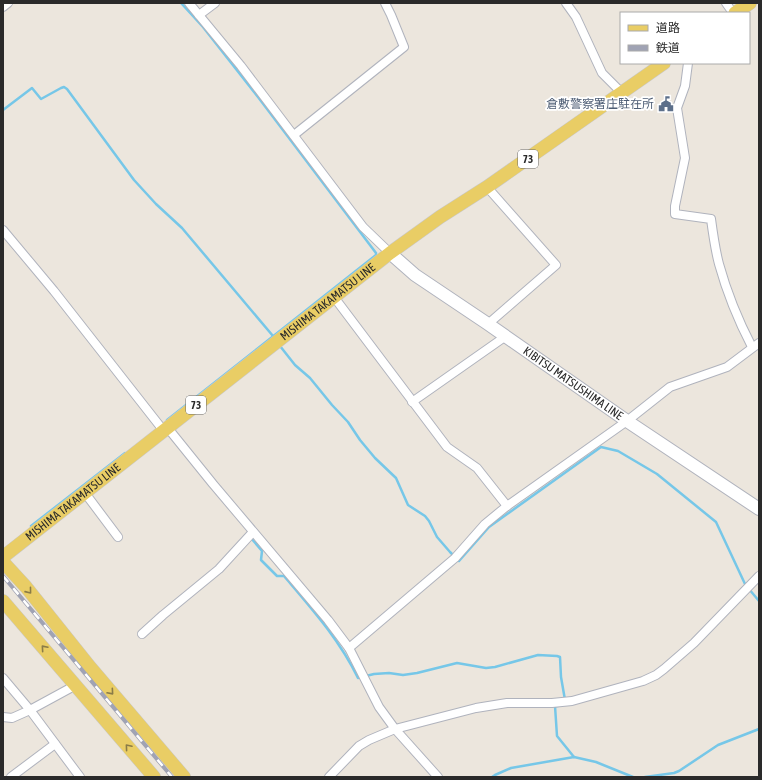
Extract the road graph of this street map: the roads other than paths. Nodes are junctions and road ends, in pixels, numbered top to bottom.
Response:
1 (8, 3) edge
2 (189, 3) edge
3 (215, 3) edge
4 (384, 3) edge
5 (566, 3) edge
6 (726, 3) edge
7 (750, 3) edge
8 (3, 7) edge
9 (733, 12) edge
10 (736, 12) edge
11 (198, 14) junction
12 (663, 64) edge
13 (688, 64) edge
14 (622, 93) junction
15 (294, 135) junction
16 (487, 187) junction
17 (3, 230) edge
18 (390, 253) junction
19 (334, 297) junction
20 (488, 324) junction
21 (506, 336) junction
22 (756, 345) edge
23 (412, 402) junction
24 (627, 421) junction
25 (162, 427) junction
26 (85, 493) junction
27 (757, 504) edge
28 (507, 506) junction
29 (251, 534) junction
30 (118, 537) dead end
31 (3, 557) edge
32 (3, 562) edge
33 (759, 576) edge
34 (3, 600) edge
35 (142, 634) dead end
36 (349, 648) junction
37 (3, 678) edge
38 (76, 685) junction
39 (30, 710) junction
40 (3, 717) edge
41 (395, 729) junction
42 (54, 744) junction
43 (12, 777) edge
44 (80, 777) edge
45 (154, 777) edge
46 (184, 777) edge
47 (329, 777) edge
48 (438, 777) edge

1 - 8 street
2 - 11 street
3 - 11 street
4 - 15 street
5 - 14 street
6 - 9 street
7 - 10 main road
11 - 15 street
12 - 14 main road, MISHIMA TAKAMATSU LINE / 73
13 - 22 street
14 - 16 main road, MISHIMA TAKAMATSU LINE / 73
15 - 18 street
16 - 18 main road, MISHIMA TAKAMATSU LINE / 73
16 - 20 street
17 - 25 street
18 - 19 main road, MISHIMA TAKAMATSU LINE / 73
18 - 20 main road, KIBITSU MATSUSHIMA LINE
19 - 23 street
19 - 25 main road, MISHIMA TAKAMATSU LINE / 73
20 - 21 main road, KIBITSU MATSUSHIMA LINE
21 - 23 street
21 - 24 main road, KIBITSU MATSUSHIMA LINE
22 - 24 street
23 - 28 street
24 - 27 main road, KIBITSU MATSUSHIMA LINE
24 - 28 street
25 - 26 main road, MISHIMA TAKAMATSU LINE / 73
25 - 29 street
26 - 30 street
26 - 31 main road, MISHIMA TAKAMATSU LINE / 73
28 - 36 street
29 - 35 street
29 - 36 street
32 -> 46 main road
33 - 41 street
38 -> 34 main road
36 - 41 street
37 - 39 street
38 - 39 street
45 -> 38 main road
39 - 40 street
39 - 42 street
41 - 47 street
41 - 48 street
42 - 43 street
42 - 44 street

